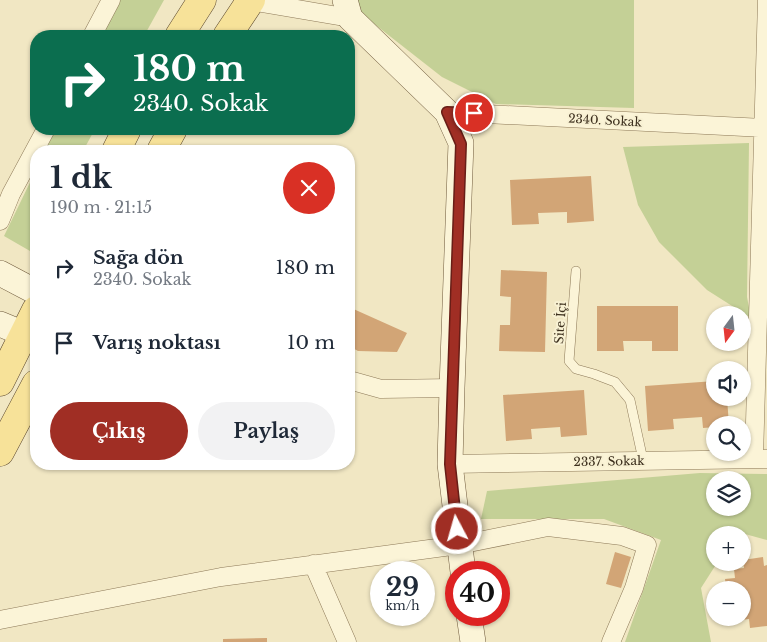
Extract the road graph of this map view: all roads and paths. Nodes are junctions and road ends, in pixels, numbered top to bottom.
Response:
1 (111, 0) edge
2 (202, 0) edge
3 (250, 0) edge
4 (767, 0) edge
5 (347, 9) edge
6 (95, 30) edge
7 (183, 30) edge
8 (231, 30) edge
9 (447, 112) junction
10 (764, 128) junction
11 (30, 159) edge
12 (0, 221) edge
13 (576, 271) dead end
14 (0, 273) edge
15 (30, 289) edge
16 (20, 323) edge
17 (0, 382) edge
18 (355, 382) edge
19 (452, 388) junction
20 (30, 395) edge
21 (0, 452) edge
22 (761, 459) edge
23 (643, 460) junction
24 (450, 464) junction
25 (459, 545) junction
26 (461, 561) edge
27 (313, 564) junction
28 (0, 620) edge
29 (471, 626) edge
30 (347, 642) edge
31 (473, 642) edge
32 (611, 642) edge

1 - 6 street
2 - 7 main road
3 - 5 street
3 - 8 main road
4 - 10 street
5 - 9 street
9 - 10 street, 2340. Sokak
9 - 19 street
10 - 22 street
11 - 12 street
13 - 23 lane, Site İçi
14 - 15 street
16 - 17 main road
18 - 19 street
19 - 24 street
20 - 21 main road
22 - 23 street, 2337. Sokak
23 - 24 street, 2337. Sokak
24 - 25 street
25 - 26 street
25 - 27 street
25 - 32 street
27 - 28 street
27 - 30 street
29 - 31 street

